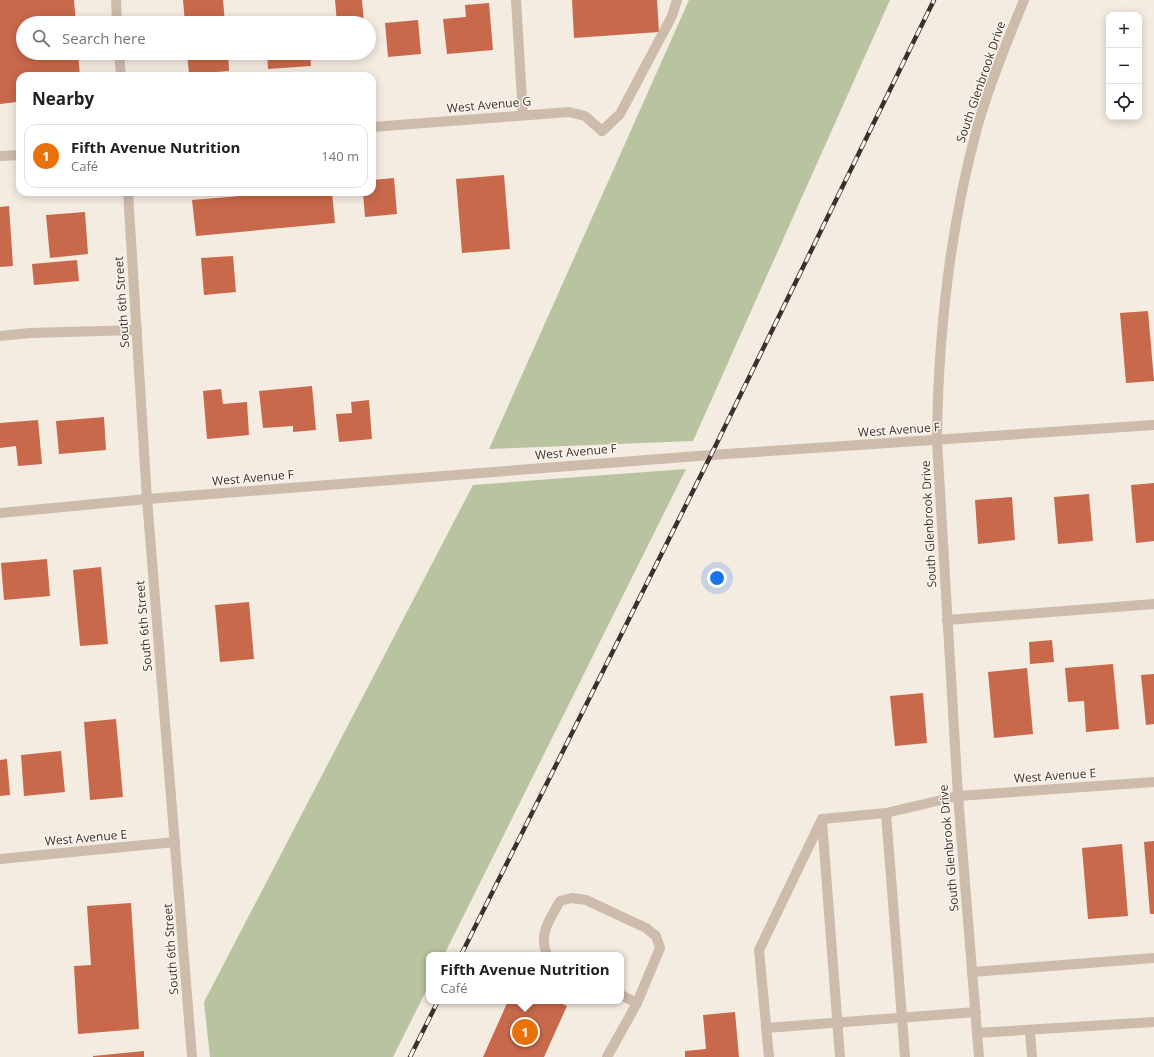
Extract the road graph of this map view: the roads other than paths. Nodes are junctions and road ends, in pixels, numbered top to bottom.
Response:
1 (116, 0) edge
2 (516, 0) edge
3 (677, 0) edge
4 (1024, 0) edge
5 (117, 16) edge
6 (120, 60) edge
7 (121, 72) edge
8 (523, 115) junction
9 (376, 127) edge
10 (16, 155) edge
11 (0, 156) edge
12 (128, 196) edge
13 (136, 330) junction
14 (0, 336) edge
15 (1154, 425) edge
16 (937, 441) junction
17 (147, 499) junction
18 (0, 513) edge
19 (1154, 604) edge
20 (947, 620) junction
21 (1154, 782) edge
22 (958, 796) junction
23 (886, 813) junction
24 (822, 818) junction
25 (175, 842) junction
26 (0, 859) edge
27 (546, 952) edge
28 (1154, 958) edge
29 (972, 972) junction
30 (624, 996) edge
31 (637, 1003) junction
32 (976, 1012) junction
33 (902, 1018) junction
34 (1154, 1022) edge
35 (838, 1023) junction
36 (766, 1028) junction
37 (1030, 1031) junction
38 (978, 1033) junction
39 (192, 1057) edge
40 (607, 1057) edge
41 (769, 1057) edge
42 (840, 1057) edge
43 (905, 1057) edge
44 (979, 1057) edge
45 (1032, 1057) edge

1 - 5 street
2 - 8 street
3 - 8 street, West Avenue G
4 - 16 street, South Glenbrook Drive
6 - 7 street
8 - 9 street, West Avenue G
10 - 11 street
12 - 13 street, South 6th Street
13 - 14 street
13 - 17 street, South 6th Street
15 - 16 street, West Avenue F
16 - 17 street, West Avenue F
16 - 20 street, South Glenbrook Drive
17 - 18 street, West Avenue F
17 - 25 street, South 6th Street
19 - 20 street
20 - 22 street, South Glenbrook Drive
21 - 22 street, West Avenue E
22 - 23 street, West Avenue E
22 - 29 street, South Glenbrook Drive
23 - 24 street, West Avenue E
23 - 33 street
24 - 35 street
24 - 36 street
25 - 26 street, West Avenue E
25 - 39 street, South 6th Street
27 - 31 street
28 - 29 street
29 - 32 street, South Glenbrook Drive
30 - 31 street
31 - 40 street
32 - 33 street
32 - 38 street, South Glenbrook Drive
33 - 35 street
33 - 43 street
34 - 37 street
35 - 36 street
35 - 42 street
36 - 41 street
37 - 38 street
37 - 45 street
38 - 44 street, South Glenbrook Drive

